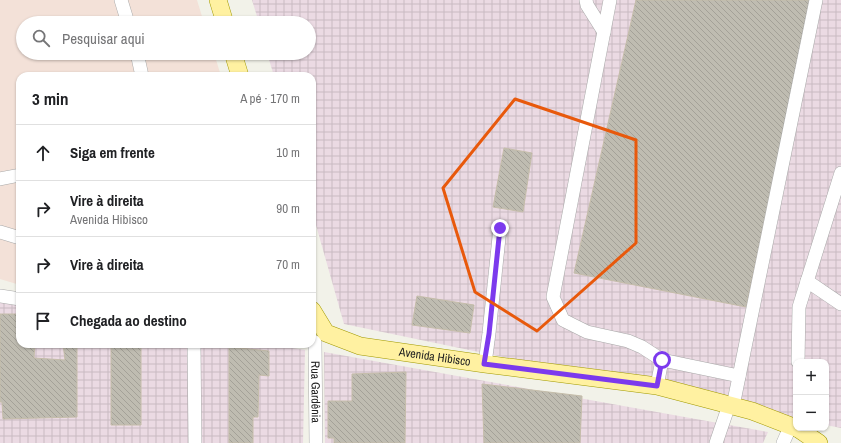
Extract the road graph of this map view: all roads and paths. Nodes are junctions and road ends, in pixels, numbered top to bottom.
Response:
1 (121, 0) edge
2 (218, 0) edge
3 (586, 0) edge
4 (610, 0) edge
5 (816, 0) edge
6 (126, 16) edge
7 (223, 16) edge
8 (604, 32) junction
9 (139, 60) edge
10 (235, 60) edge
11 (141, 72) edge
12 (239, 72) edge
13 (841, 173) edge
14 (16, 176) edge
15 (0, 179) edge
16 (500, 228) dead end
17 (0, 232) edge
18 (16, 237) edge
19 (807, 280) junction
20 (0, 296) edge
21 (16, 298) edge
22 (841, 304) edge
23 (318, 339) edge
24 (194, 348) edge
25 (798, 359) edge
26 (662, 360) junction
27 (484, 364) junction
28 (739, 376) junction
29 (657, 386) junction
30 (731, 405) junction
31 (793, 426) edge
32 (795, 431) edge
33 (802, 431) edge
34 (195, 443) edge
35 (316, 443) edge
36 (716, 443) edge
37 (783, 443) edge
38 (819, 443) edge

1 - 6 street
2 - 7 main road
3 - 8 street
4 - 8 street
5 - 28 street
8 - 26 street
9 - 11 street
10 - 12 main road
13 - 19 street
14 - 15 street
16 - 27 street
17 - 18 street
19 - 22 street
19 - 25 street
20 - 21 street
23 - 27 main road, Avenida Hibisco
23 - 35 street, Rua Gardênia
24 - 34 street
26 - 28 street
26 - 29 street
27 - 29 main road, Avenida Hibisco
28 - 30 street
29 - 30 main road, Avenida Hibisco
30 - 31 main road, Avenida Hibisco
30 - 36 street
32 - 37 street
33 - 38 main road, Avenida Hibisco

